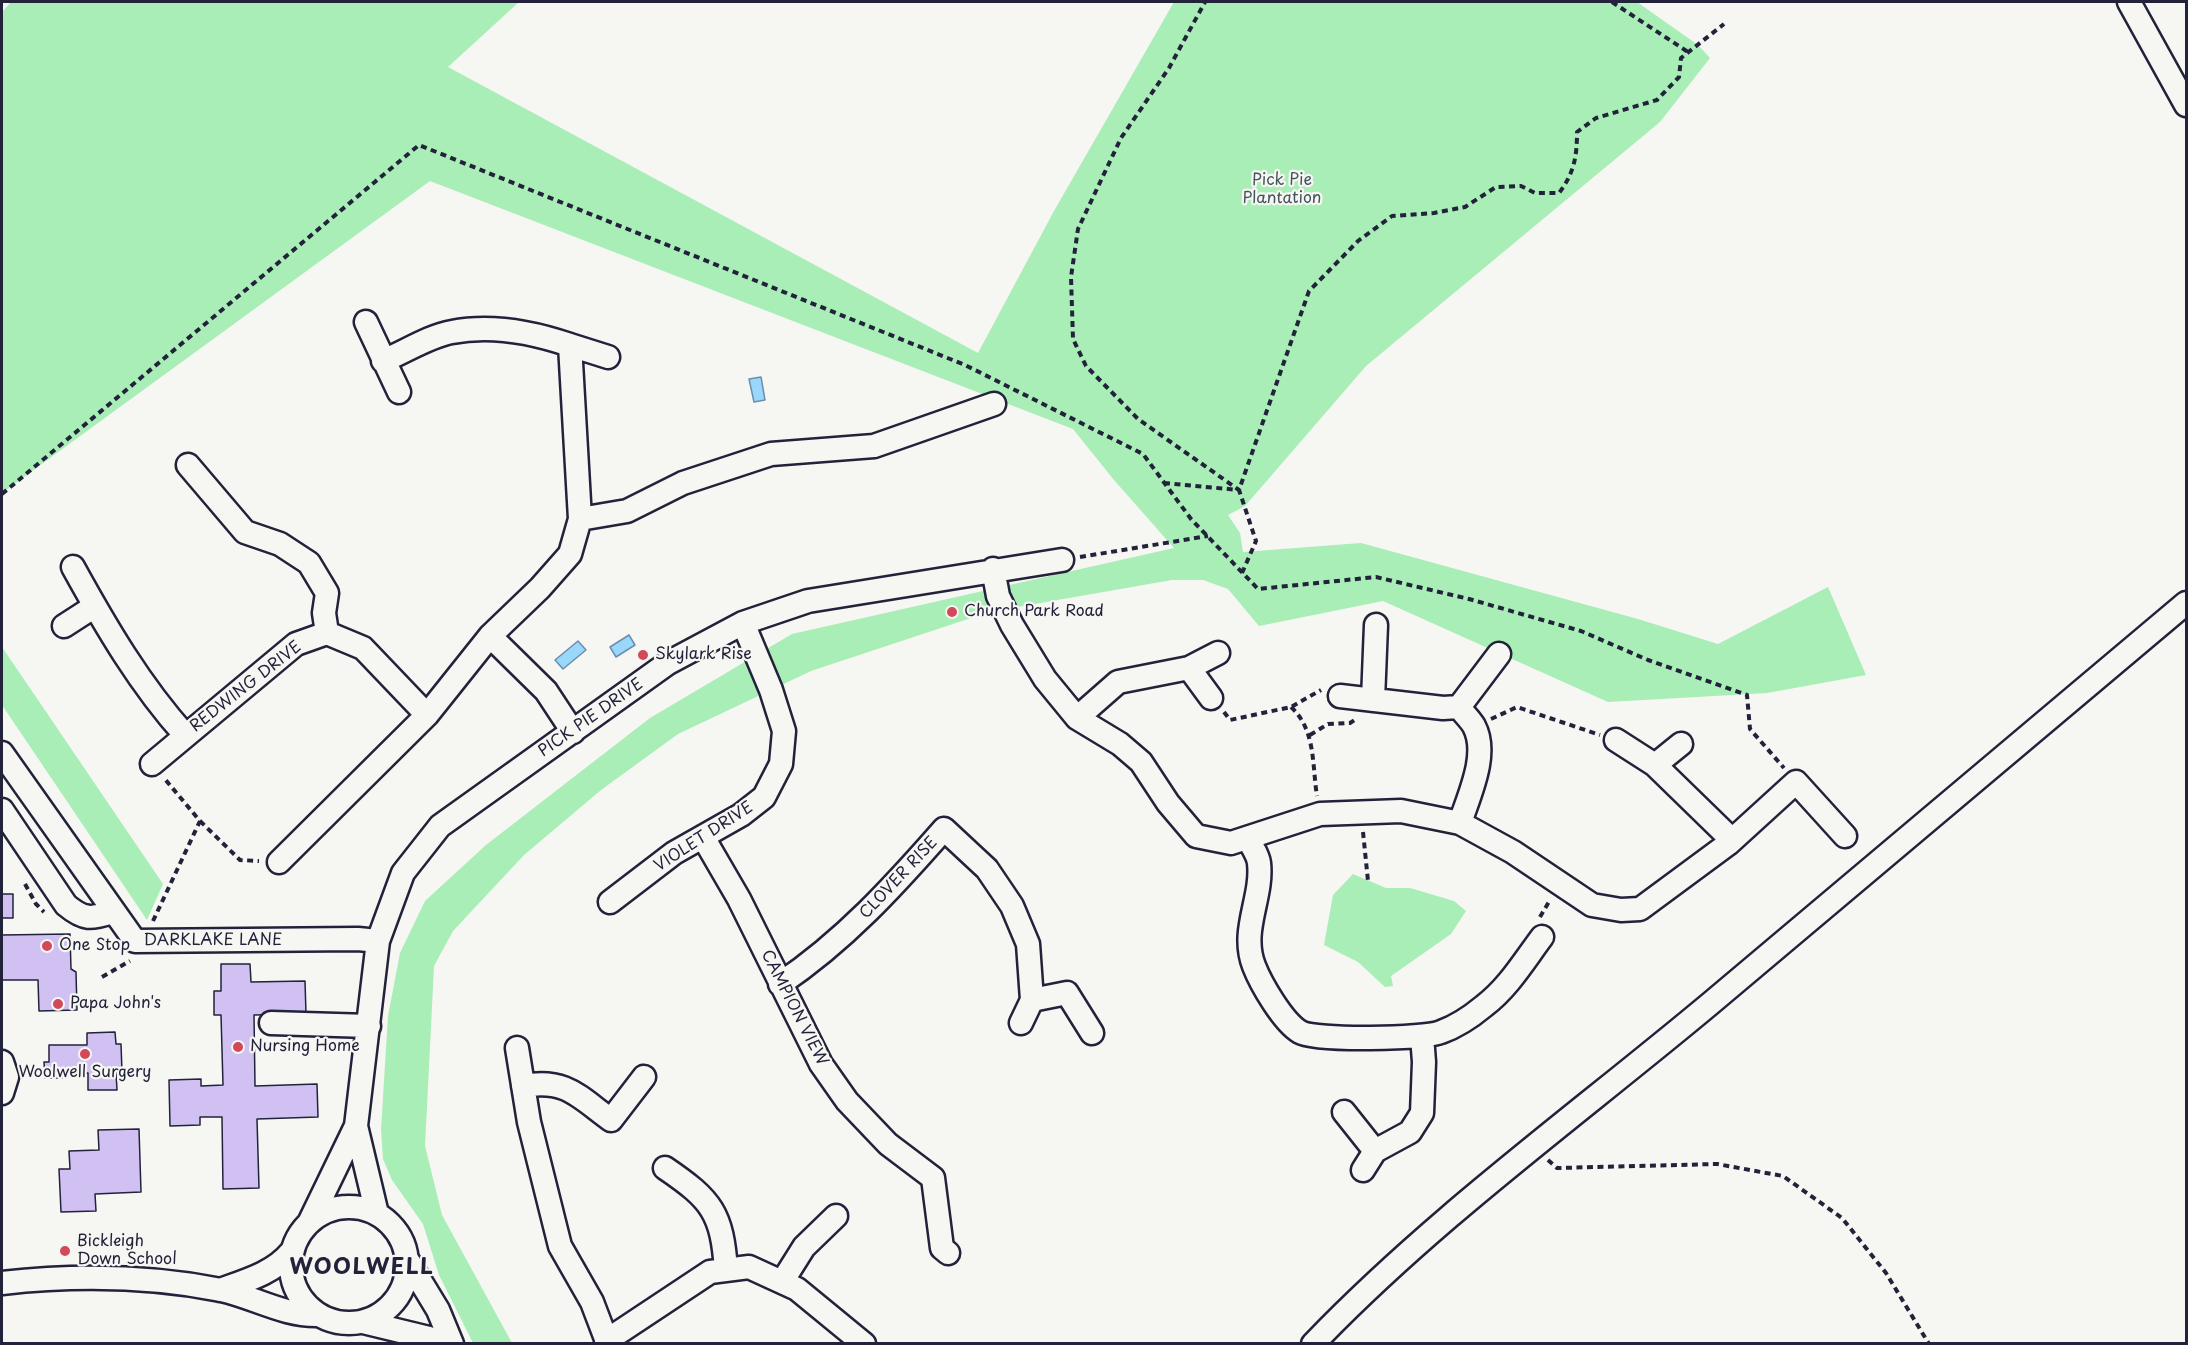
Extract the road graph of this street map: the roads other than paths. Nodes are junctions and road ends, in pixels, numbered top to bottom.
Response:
1 (2129, 2) edge
2 (2187, 105) edge
3 (366, 322) dead end
4 (570, 345) junction
5 (608, 357) dead end
6 (383, 361) junction
7 (399, 392) dead end
8 (994, 404) dead end
9 (188, 465) dead end
10 (580, 519) junction
11 (1062, 560) road end
12 (74, 567) dead end
13 (993, 569) junction
14 (2187, 603) edge
15 (95, 606) junction
16 (742, 623) junction
17 (1376, 624) dead end
18 (64, 626) dead end
19 (327, 633) junction
20 (490, 636) junction
21 (1218, 653) dead end
22 (1499, 654) dead end
23 (1189, 668) junction
24 (1340, 696) road end
25 (1211, 698) road end
26 (1373, 700) junction
27 (1459, 707) junction
28 (427, 715) junction
29 (1077, 718) junction
30 (573, 732) junction
31 (186, 735) junction
32 (1616, 740) road end
33 (1681, 744) dead end
34 (2, 753) edge
35 (152, 764) road end
36 (1655, 765) junction
37 (2, 810) edge
38 (1460, 823) junction
39 (1845, 836) dead end
40 (703, 837) junction
41 (1248, 838) junction
42 (1732, 840) junction
43 (279, 862) road end
44 (610, 902) dead end
45 (112, 912) junction
46 (1542, 937) road end
47 (378, 941) junction
48 (780, 984) junction
49 (1032, 1000) junction
50 (271, 1023) dead end
51 (1021, 1023) dead end
52 (369, 1026) junction
53 (1092, 1033) dead end
54 (1422, 1036) junction
55 (517, 1048) dead end
56 (2, 1062) edge
57 (644, 1077) dead end
58 (524, 1086) junction
59 (2, 1093) edge
60 (1344, 1112) dead end
61 (356, 1126) junction
62 (1375, 1150) junction
63 (665, 1168) dead end
64 (1363, 1170) dead end
65 (377, 1214) junction
66 (836, 1216) dead end
67 (310, 1221) junction
68 (291, 1252) junction
69 (948, 1253) dead end
70 (407, 1259) junction
71 (726, 1270) junction
72 (782, 1282) junction
73 (2, 1283) edge
74 (220, 1290) junction
75 (318, 1315) junction
76 (363, 1322) junction
77 (607, 1342) edge
78 (440, 1344) edge
79 (452, 1344) edge
80 (864, 1344) edge
81 (1313, 1344) edge

1 - 2 street
3 - 6 street
4 - 5 street
4 - 6 street
4 - 10 street
6 - 7 street
8 - 10 street
9 - 19 street
10 - 20 street
11 - 13 street, PICK PIE DRIVE
12 - 15 street
13 - 16 street, PICK PIE DRIVE
13 - 29 street
14 - 81 street
15 - 18 street
15 - 31 street
16 - 30 street, PICK PIE DRIVE
16 - 40 street, VIOLET DRIVE
17 - 26 street
19 - 28 street
19 - 31 street, REDWING DRIVE
20 - 28 street
20 - 30 street
21 - 23 street
22 - 27 street
23 - 25 street
23 - 29 street
24 - 26 street
26 - 27 street
27 - 38 street
28 - 43 street
29 - 41 street
30 - 47 street, PICK PIE DRIVE
31 - 35 street, REDWING DRIVE
32 - 36 street
33 - 36 street
34 - 45 street, DARKLAKE LANE
36 - 42 street
37 - 45 street
38 - 41 street
38 - 42 street
39 - 42 street
40 - 44 street, VIOLET DRIVE
40 - 48 street, CAMPION VIEW
41 - 54 street
45 - 47 street, DARKLAKE LANE
46 - 54 street
47 - 52 street, PICK PIE DRIVE
48 - 49 street, CLOVER RISE
48 - 69 street, CAMPION VIEW
49 - 51 street, CLOVER RISE
49 - 53 street
50 - 52 street
52 - 61 street, PICK PIE DRIVE
54 - 62 street
55 - 58 street
56 - 59 street
57 - 58 street
58 - 77 street
60 - 62 street
61 - 65 street, PICK PIE DRIVE
61 - 67 street, PICK PIE DRIVE
62 - 64 street
63 - 71 street
65 - 67 street
65 - 70 street
66 - 72 street
67 - 68 street
68 - 74 street
68 - 75 street
70 - 76 street
70 - 79 street
71 - 72 street
71 - 77 street
72 - 80 street
73 - 74 street
74 - 75 street
75 - 76 street
76 - 78 street

